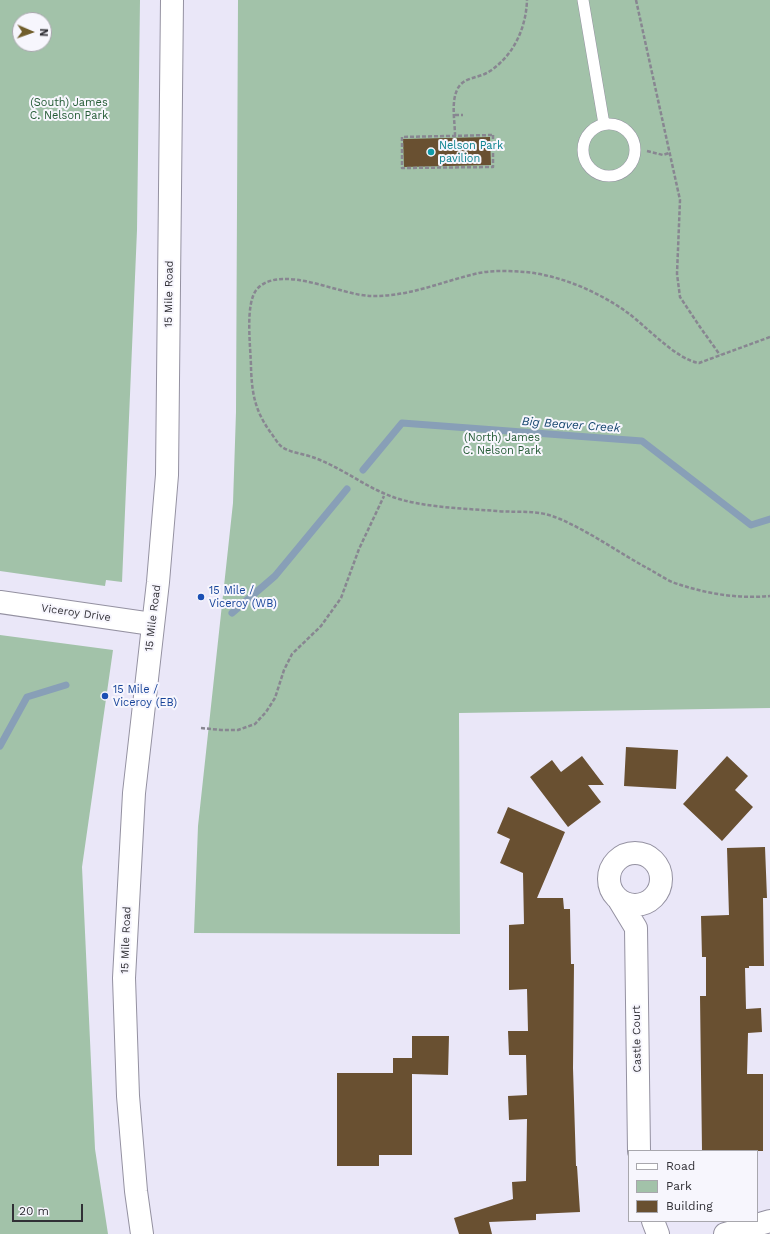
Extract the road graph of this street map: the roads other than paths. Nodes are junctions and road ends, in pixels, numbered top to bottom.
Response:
1 (172, 0) edge
2 (584, 0) edge
3 (604, 124) junction
4 (0, 602) edge
5 (152, 624) junction
6 (652, 899) junction
7 (619, 900) junction
8 (636, 928) junction
9 (639, 1150) edge
10 (770, 1220) edge
11 (653, 1222) edge
12 (142, 1234) edge
13 (658, 1234) edge
14 (725, 1234) edge

1 - 5 main road, 15 Mile Road
2 - 3 lane
3 - 3 lane
4 - 5 main road, Viceroy Drive
5 - 12 main road, 15 Mile Road
6 - 7 main road
6 - 7 main road, Castle Court
6 - 8 main road, Castle Court
7 - 8 main road, Castle Court
8 - 9 main road, Castle Court
10 - 14 main road
11 - 13 main road

